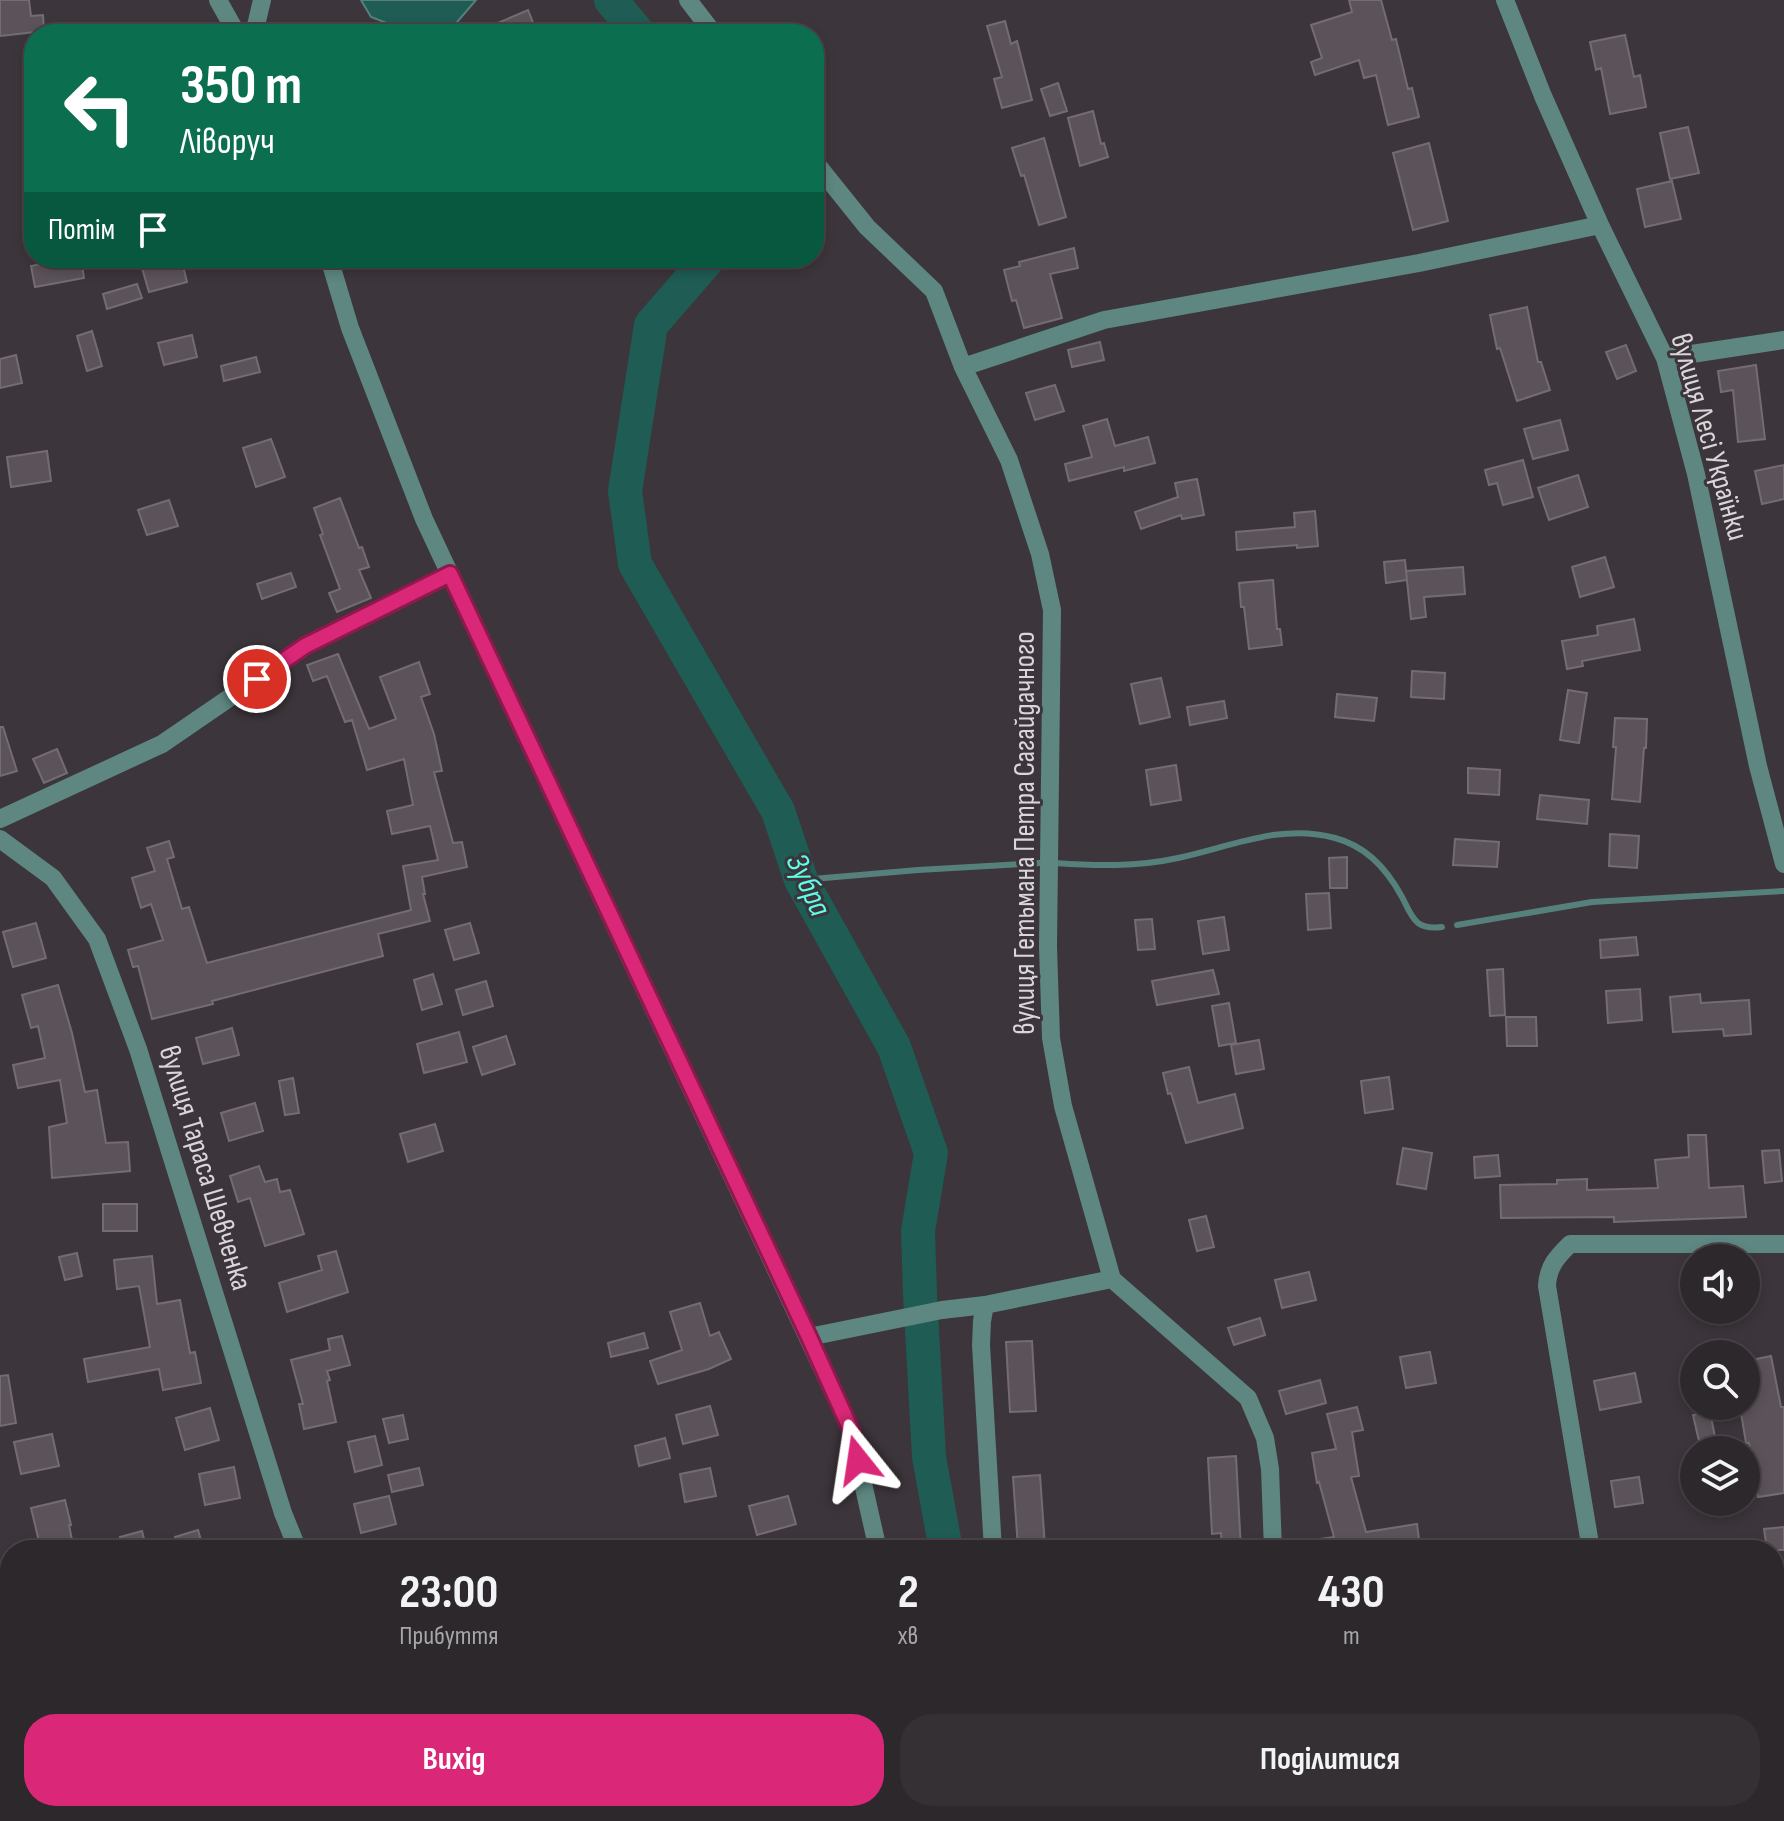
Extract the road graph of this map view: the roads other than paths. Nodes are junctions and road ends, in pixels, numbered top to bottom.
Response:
1 (218, 0) edge
2 (262, 0) edge
3 (688, 0) edge
4 (1505, 0) edge
5 (231, 24) edge
6 (256, 24) edge
7 (706, 24) edge
8 (824, 173) edge
9 (1600, 225) junction
10 (332, 268) edge
11 (1784, 340) edge
12 (1665, 358) junction
13 (963, 367) junction
14 (450, 574) junction
15 (0, 819) edge
16 (0, 839) edge
17 (1784, 864) edge
18 (1784, 1244) edge
19 (1112, 1279) junction
20 (985, 1305) junction
21 (809, 1337) junction
22 (294, 1540) edge
23 (876, 1540) edge
24 (992, 1540) edge
25 (1273, 1540) edge
26 (1589, 1540) edge

1 - 5 street
2 - 6 street
3 - 7 street
4 - 9 street, вулиця Лесі Українки
8 - 13 street, вулиця Гетьмана Петра Сагайдачного
9 - 12 street, вулиця Лесі Українки
9 - 13 street
10 - 14 street
11 - 12 street
12 - 17 street, вулиця Лесі Українки
13 - 19 street, вулиця Гетьмана Петра Сагайдачного
14 - 15 street
14 - 21 street
16 - 22 street, вулиця Тараса Шевченка
18 - 26 street
19 - 20 street
19 - 25 street
20 - 21 street
20 - 24 street
21 - 23 street

